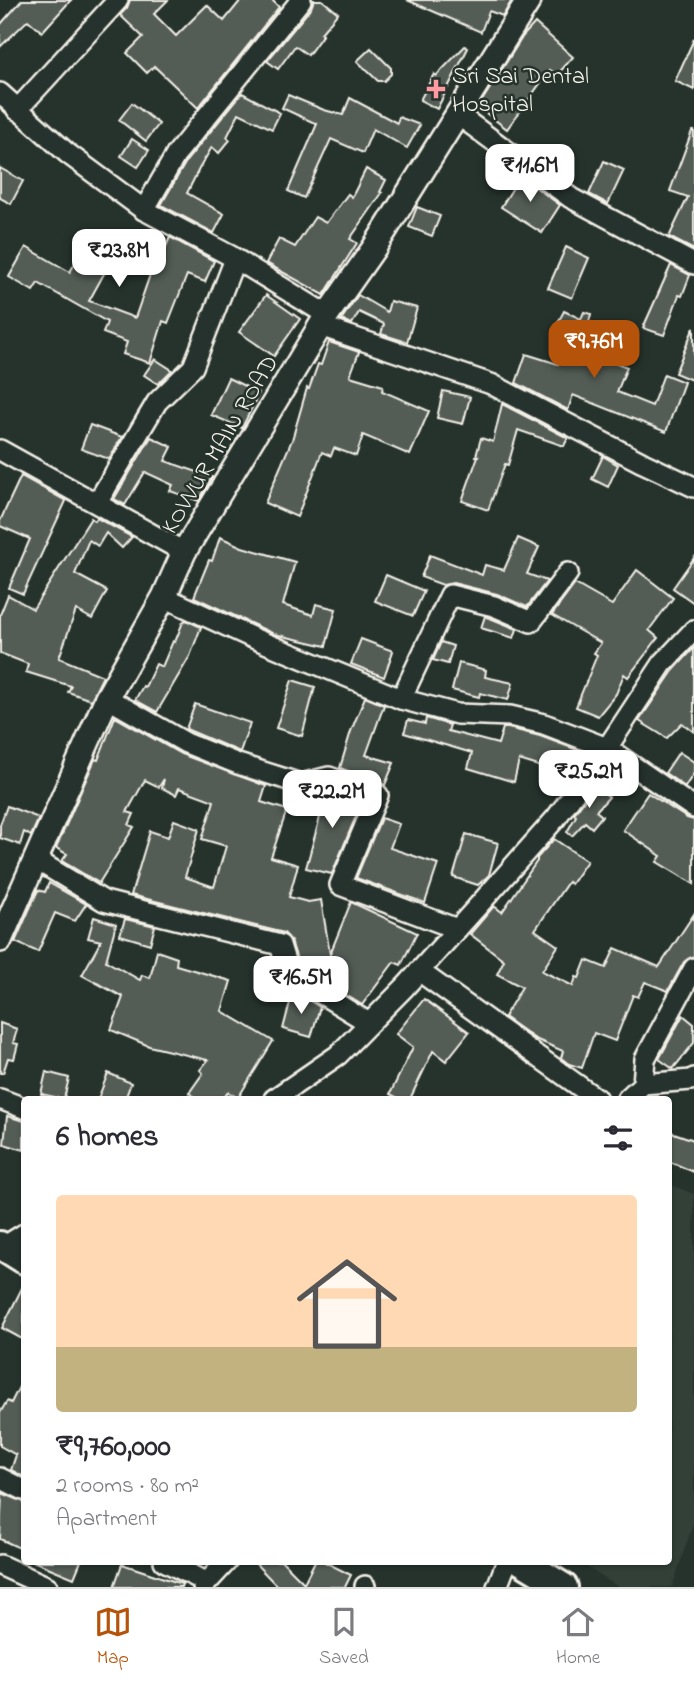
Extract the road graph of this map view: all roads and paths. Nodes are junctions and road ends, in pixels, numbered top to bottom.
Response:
1 (118, 0) edge
2 (301, 0) edge
3 (528, 0) edge
4 (0, 93) edge
5 (17, 110) junction
6 (457, 114) junction
7 (144, 210) junction
8 (235, 259) junction
9 (694, 264) edge
10 (323, 321) junction
11 (0, 450) edge
12 (694, 487) edge
13 (97, 503) junction
14 (184, 552) junction
15 (568, 573) dead end
16 (164, 597) junction
17 (694, 629) edge
18 (107, 698) junction
19 (401, 699) junction
20 (607, 748) junction
21 (694, 808) edge
22 (34, 859) junction
23 (2, 929) edge
24 (457, 929) junction
25 (694, 968) edge
26 (419, 971) junction
27 (369, 1023) junction
28 (694, 1078) edge
29 (643, 1084) junction
30 (278, 1096) edge
31 (593, 1096) edge
32 (630, 1096) edge
33 (0, 1099) edge
34 (21, 1107) edge
35 (0, 1478) edge
36 (21, 1488) edge
37 (0, 1565) edge
38 (171, 1565) edge
39 (223, 1565) edge
40 (506, 1565) edge
41 (528, 1565) edge
42 (204, 1585) edge
43 (48, 1587) edge
44 (497, 1587) edge
45 (564, 1587) edge

1 - 5 street
2 - 7 street
3 - 6 street, KOVVUR MAIN ROAD
4 - 5 street
5 - 7 street
6 - 9 street
6 - 10 street, KOVVUR MAIN ROAD
7 - 8 street
8 - 10 street
8 - 13 street
10 - 12 street
10 - 14 street, KOVVUR MAIN ROAD
11 - 13 street
13 - 14 street
14 - 16 street, KOVVUR MAIN ROAD
15 - 19 street
16 - 18 street, KOVVUR MAIN ROAD
16 - 19 street
17 - 20 street
18 - 22 street, KOVVUR MAIN ROAD
18 - 24 street
19 - 20 street
20 - 21 street
20 - 24 street
22 - 23 street, KOVVUR MAIN ROAD
22 - 27 street
24 - 26 street
25 - 29 street
26 - 27 street
26 - 31 street
27 - 30 street
28 - 29 street
29 - 32 street
33 - 34 street
35 - 36 street
37 - 43 street
38 - 42 street
39 - 42 street
40 - 44 street
41 - 45 main road

